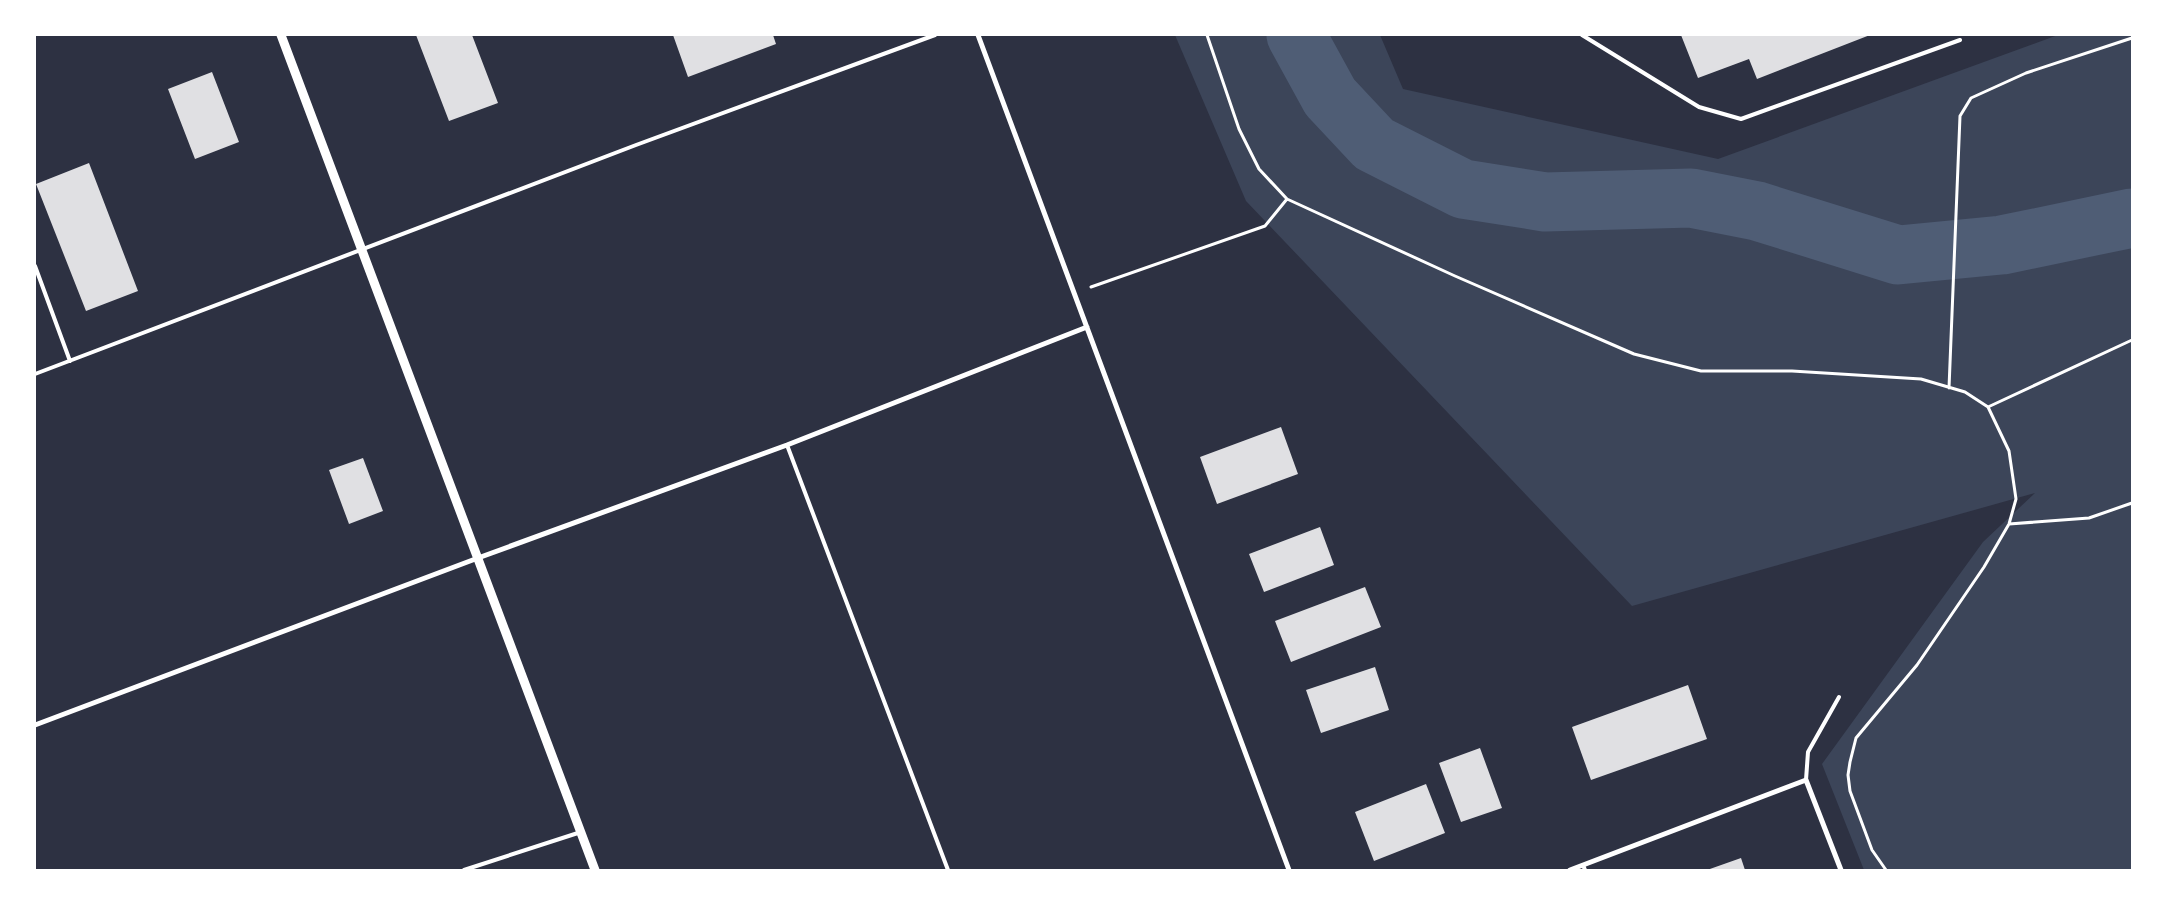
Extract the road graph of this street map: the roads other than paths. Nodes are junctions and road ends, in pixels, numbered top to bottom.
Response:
1 (281, 35) edge
2 (935, 35) edge
3 (978, 35) edge
4 (1582, 35) edge
5 (1960, 40) dead end
6 (362, 250) junction
7 (35, 266) edge
8 (1087, 327) junction
9 (70, 361) junction
10 (35, 374) edge
11 (787, 445) junction
12 (478, 558) junction
13 (1839, 696) dead end
14 (35, 725) edge
15 (1806, 780) junction
16 (580, 832) junction
17 (1584, 868) edge
18 (464, 870) edge
19 (595, 870) edge
20 (948, 870) edge
21 (1289, 870) edge
22 (1570, 870) edge
23 (1841, 870) edge

1 - 6 street
2 - 6 lane
3 - 8 street
4 - 5 lane
6 - 9 lane
6 - 12 street
7 - 9 lane
8 - 11 street
8 - 21 street
9 - 10 lane
11 - 12 street
11 - 20 lane
12 - 14 street
12 - 16 street
13 - 15 lane
15 - 17 street
15 - 23 street
16 - 18 lane
16 - 19 street
17 - 22 street

